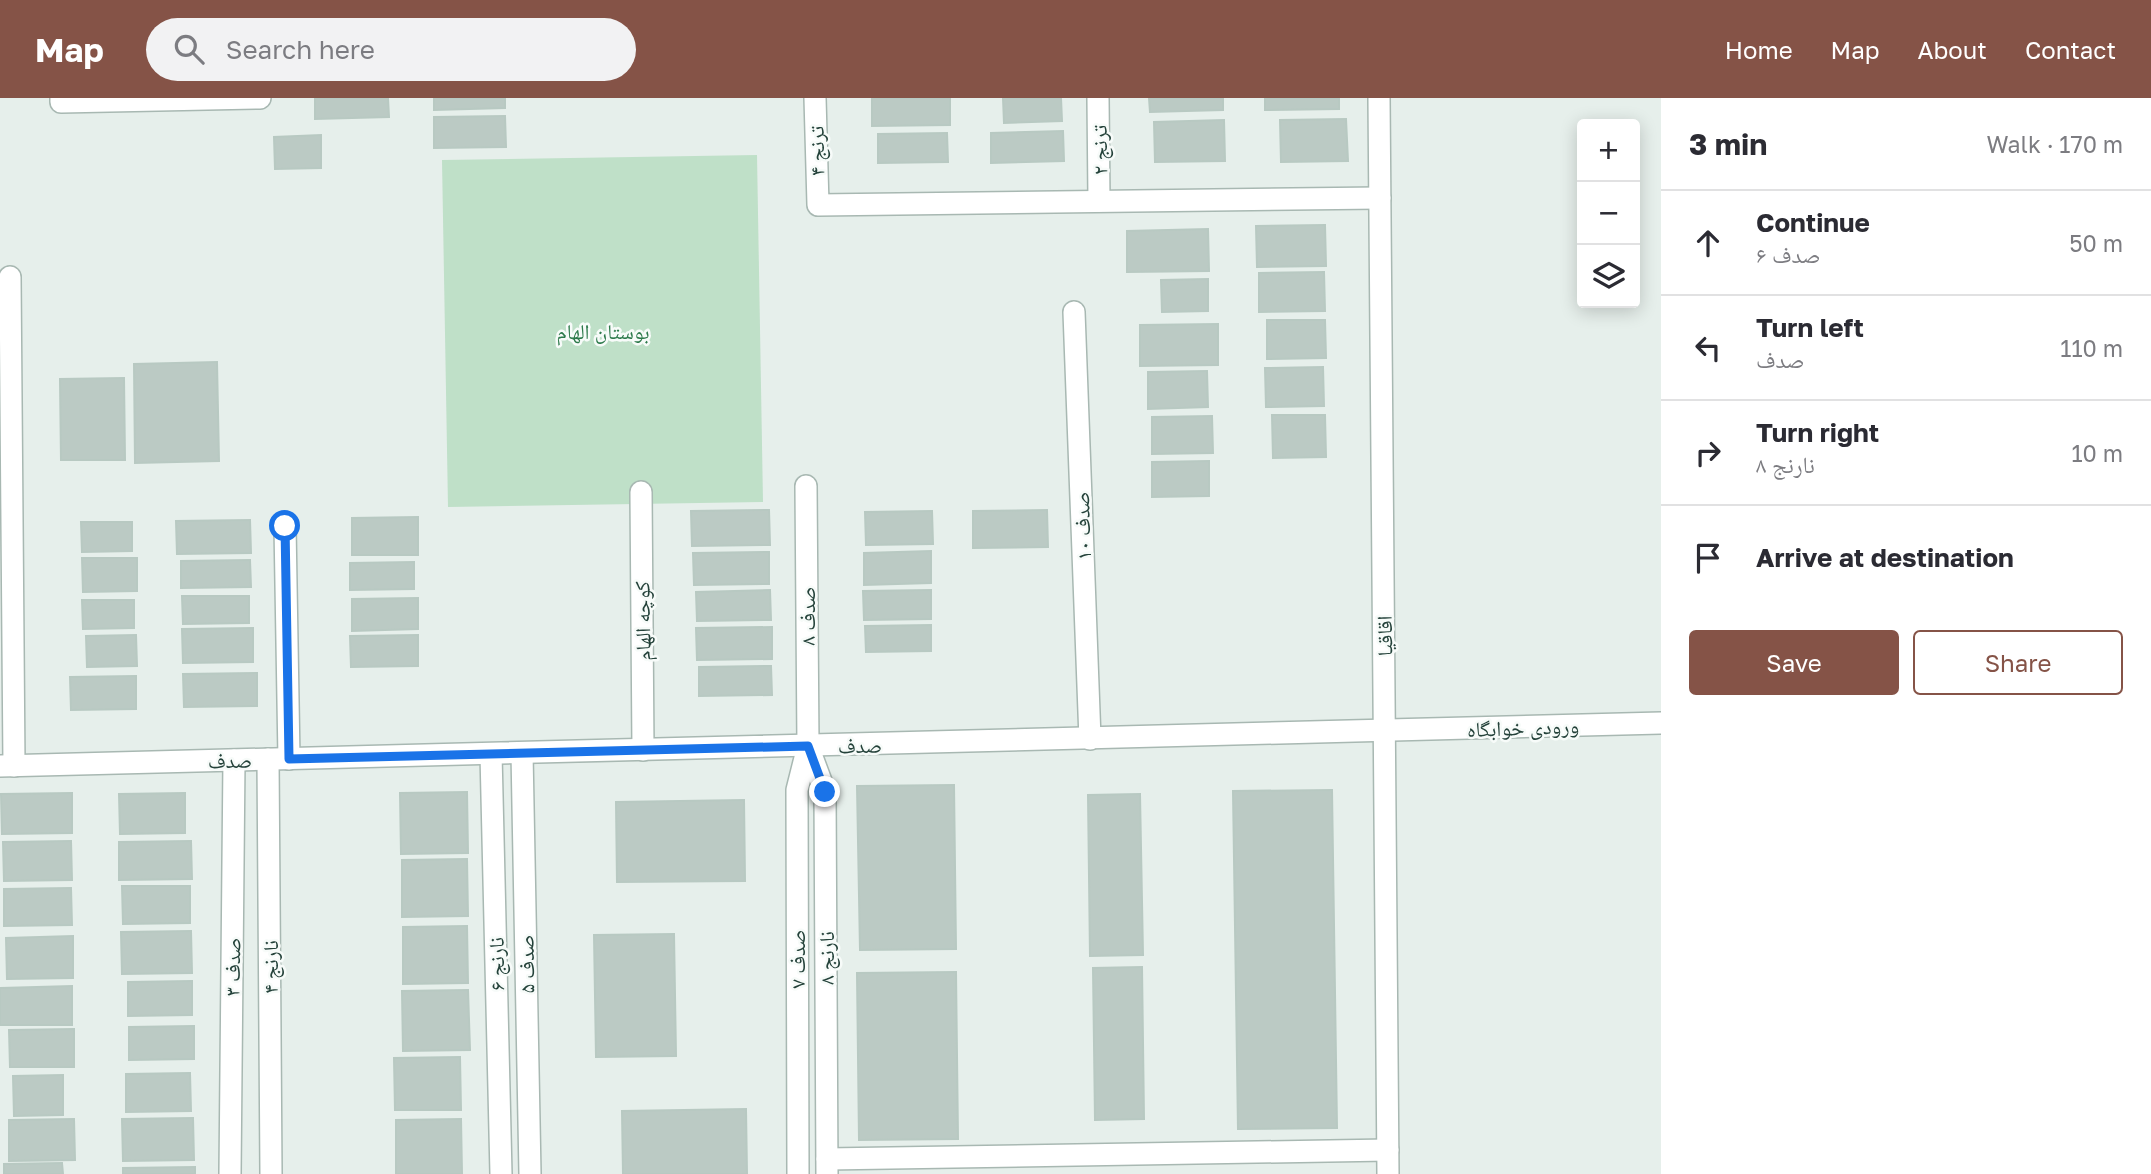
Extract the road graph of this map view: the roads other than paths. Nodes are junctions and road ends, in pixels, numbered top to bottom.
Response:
1 (61, 98) edge
2 (260, 98) edge
3 (815, 98) edge
4 (1098, 98) edge
5 (1379, 98) edge
6 (1380, 198) junction
7 (1099, 201) junction
8 (10, 277) dead end
9 (1074, 312) dead end
10 (806, 486) dead end
11 (641, 492) dead end
12 (285, 526) dead end
13 (1661, 723) edge
14 (1385, 732) junction
15 (1090, 739) junction
16 (808, 746) junction
17 (643, 750) junction
18 (522, 753) junction
19 (491, 754) junction
20 (278, 759) junction
21 (234, 760) junction
22 (7, 766) edge
23 (1388, 1150) junction
24 (1114, 1164) edge
25 (827, 1166) edge
26 (230, 1174) edge
27 (271, 1174) edge
28 (501, 1174) edge
29 (530, 1174) edge
30 (798, 1174) edge
31 (1388, 1174) edge

1 - 2 street
3 - 7 street, ترنج ۴
4 - 7 street, ترنج ۲
5 - 6 street, اقاقیا
6 - 7 street
6 - 14 street, اقاقیا
8 - 22 street
9 - 15 street, صدف ۱۰
10 - 16 street, صدف ۸
11 - 17 street, کوچه الهام
12 - 20 street, نارنج ۴
13 - 14 street, ورودی خوابگاه
14 - 15 street, صدف
14 - 23 street, اقاقیا
15 - 16 street, صدف
16 - 17 street, صدف
16 - 25 street, نارنج ۸
16 - 30 street, صدف ۷
17 - 18 street, صدف
18 - 19 street, صدف
18 - 29 street, صدف ۵
19 - 20 street, صدف
19 - 28 street, نارنج ۶
20 - 21 street, صدف
20 - 27 street, نارنج ۴
21 - 22 street, صدف
21 - 26 street, صدف ۳
23 - 24 street
23 - 31 street, اقاقیا
24 - 25 street

